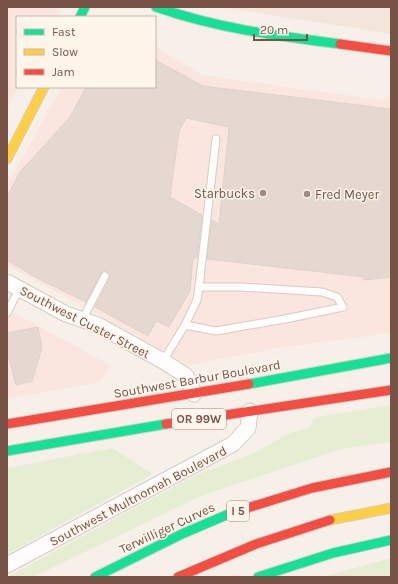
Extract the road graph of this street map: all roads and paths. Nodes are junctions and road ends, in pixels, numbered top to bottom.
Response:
1 (85, 7) edge
2 (156, 7) edge
3 (80, 16) edge
4 (391, 51) edge
5 (43, 88) edge
6 (216, 139) dead end
7 (7, 159) edge
8 (105, 276) dead end
9 (13, 285) edge
10 (199, 287) junction
11 (7, 313) edge
12 (82, 320) junction
13 (185, 325) junction
14 (391, 358) edge
15 (163, 362) junction
16 (391, 390) edge
17 (194, 394) junction
18 (250, 411) junction
19 (7, 424) edge
20 (7, 450) edge
21 (391, 472) edge
22 (391, 508) edge
23 (391, 540) edge
24 (7, 565) edge
25 (95, 577) edge
26 (178, 577) edge
27 (258, 577) edge

1 - 3 main road
2 - 4 main road
5 - 7 main road
6 - 10 lane
8 - 12 lane
9 - 11 lane
9 - 12 street, Southwest Custer Street
10 - 13 lane
10 - 13 lane
12 - 15 street, Southwest Custer Street
13 - 15 lane
14 - 17 main road, Southwest Barbur Boulevard / OR 99W
15 - 17 street, Southwest Custer Street
16 - 18 main road, OR 99W
17 - 19 main road, Southwest Barbur Boulevard / OR 99W
18 - 20 main road, OR 99W
18 - 24 street, Southwest Multnomah Boulevard
21 - 25 main road, Terwilliger Curves / I 5
22 - 26 main road
23 - 27 main road

